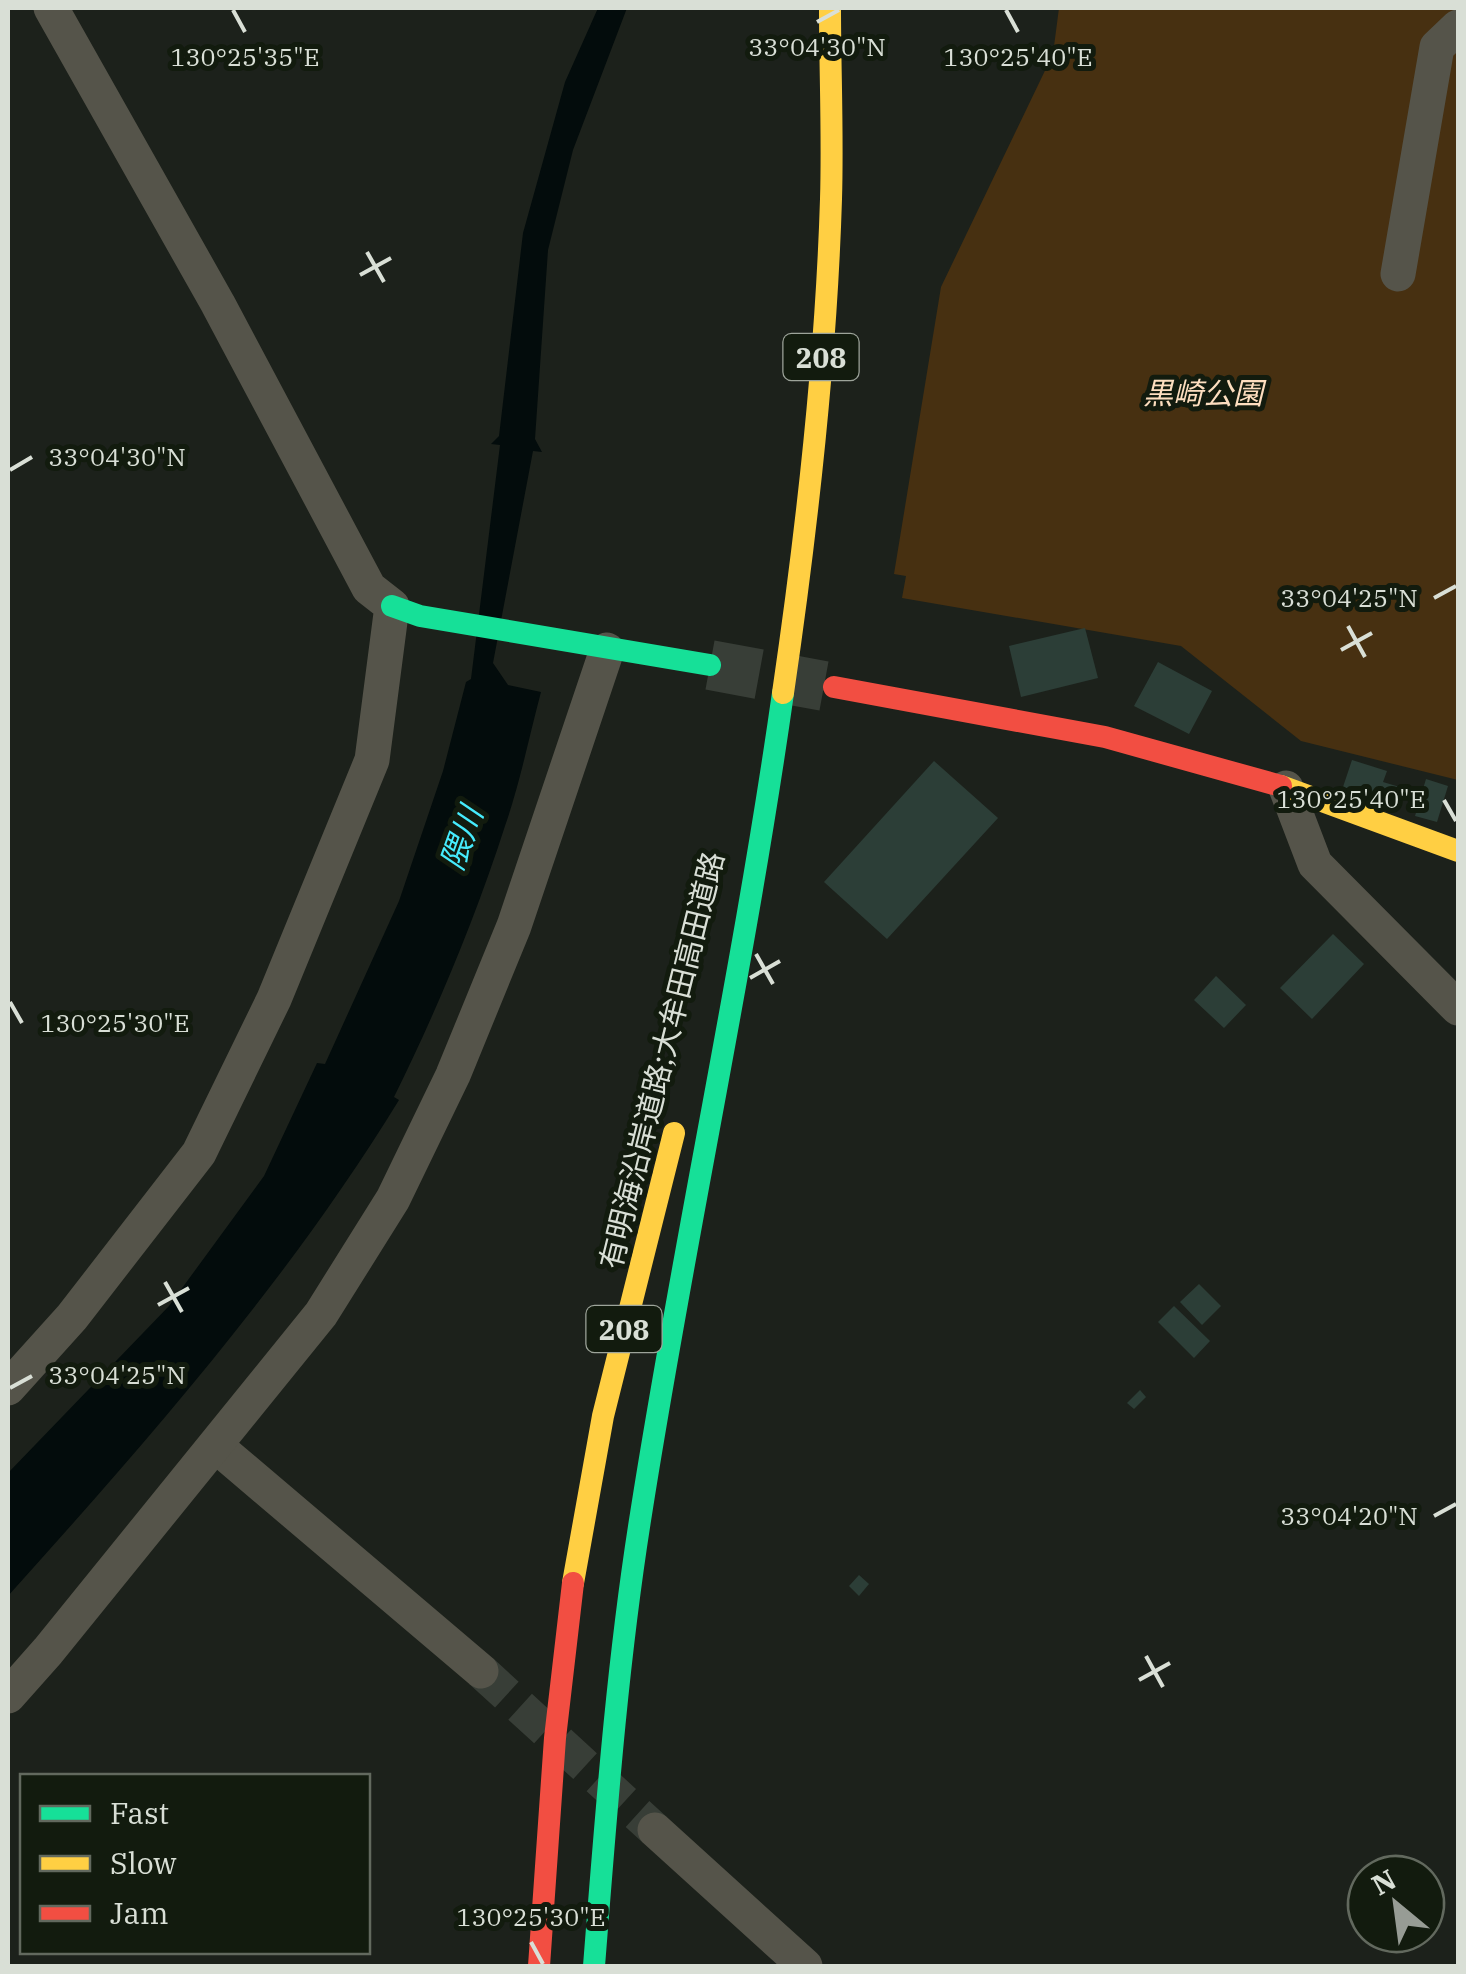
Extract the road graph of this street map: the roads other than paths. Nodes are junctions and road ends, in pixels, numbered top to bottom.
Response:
1 (51, 8) edge
2 (830, 8) edge
3 (1458, 27) edge
4 (1398, 274) dead end
5 (406, 611) junction
6 (591, 646) junction
7 (710, 666) tunnel mouth
8 (834, 687) tunnel mouth
9 (782, 704) junction
10 (1286, 788) junction
11 (1458, 851) edge
12 (715, 971) dead end
13 (1458, 1008) edge
14 (681, 1104) dead end
15 (8, 1388) edge
16 (216, 1446) junction
17 (481, 1671) tunnel mouth
18 (8, 1696) edge
19 (655, 1830) tunnel mouth
20 (539, 1966) edge
21 (594, 1966) edge
22 (805, 1966) edge

1 - 5 street
2 - 9 main road, 有明海沿岸道路;大牟田高田道路 / 208
3 - 4 street
5 - 6 main road
5 - 15 street
6 - 7 main road
6 - 16 street
8 - 10 main road
9 - 12 main road, 有明海沿岸道路;大牟田高田道路 / 208
9 - 21 main road, 有明海沿岸道路;大牟田高田道路 / 208
10 - 11 main road
10 - 13 street
14 - 20 main road, 有明海沿岸道路;大牟田高田道路 / 208
16 - 17 street
16 - 18 street
19 - 22 street

